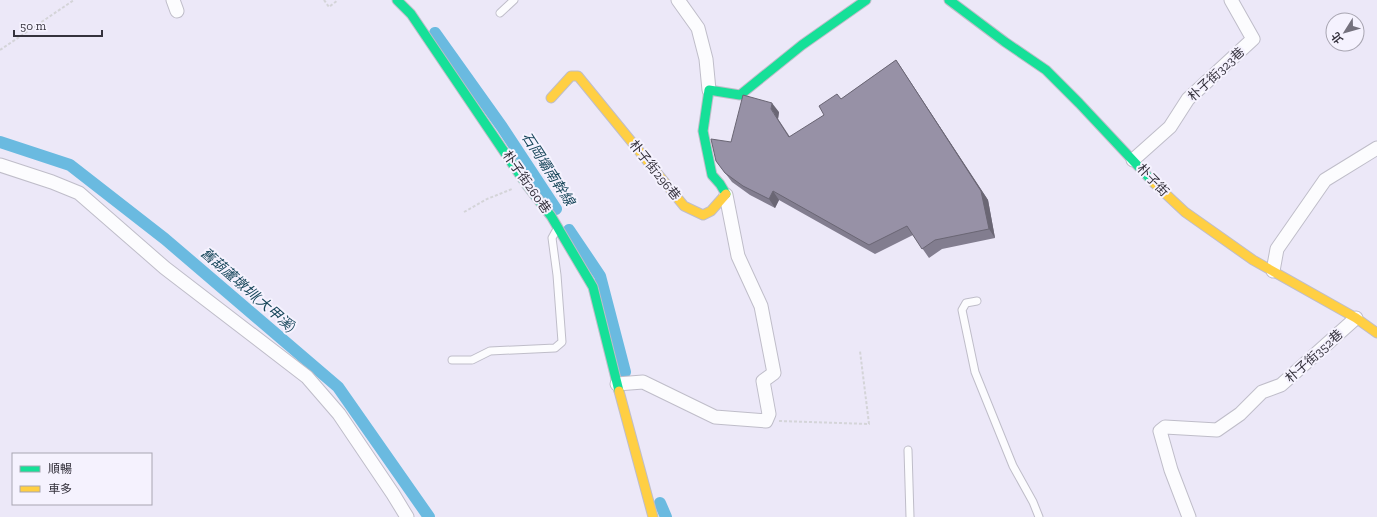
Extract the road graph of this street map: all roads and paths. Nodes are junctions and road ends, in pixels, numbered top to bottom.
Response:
1 (74, 0) edge
2 (324, 0) edge
3 (338, 0) edge
4 (397, 0) edge
5 (514, 0) edge
6 (678, 0) edge
7 (866, 0) edge
8 (949, 0) edge
9 (1231, 0) edge
10 (500, 13) dead end
11 (0, 50) edge
12 (709, 90) junction
13 (551, 98) dead end
14 (1377, 148) edge
15 (1133, 160) junction
16 (0, 165) edge
17 (526, 184) junction
18 (726, 196) junction
19 (464, 212) dead end
20 (557, 229) junction
21 (1273, 271) junction
22 (977, 302) dead end
23 (1356, 318) junction
24 (1377, 333) edge
25 (860, 351) dead end
26 (452, 360) dead end
27 (617, 384) junction
28 (766, 421) junction
29 (908, 450) dead end
30 (407, 517) edge
31 (653, 517) edge
32 (910, 517) edge
33 (1039, 517) edge
34 (1190, 517) edge

1 - 11 path
2 - 3 path
4 - 17 street, 朴子街260巷
5 - 10 lane
6 - 12 street
7 - 12 street
8 - 15 street, 朴子街
9 - 15 street, 朴子街323巷
12 - 18 street
13 - 18 street, 朴子街296巷
14 - 21 street
15 - 21 street, 朴子街
16 - 30 street
17 - 19 path
17 - 20 street, 朴子街260巷
18 - 28 street
20 - 26 lane
20 - 27 street, 朴子街260巷
21 - 23 street, 朴子街
22 - 33 lane
23 - 24 street, 朴子街
23 - 34 street, 朴子街352巷
25 - 28 path
27 - 28 street
27 - 31 street, 朴子街260巷
29 - 32 lane

